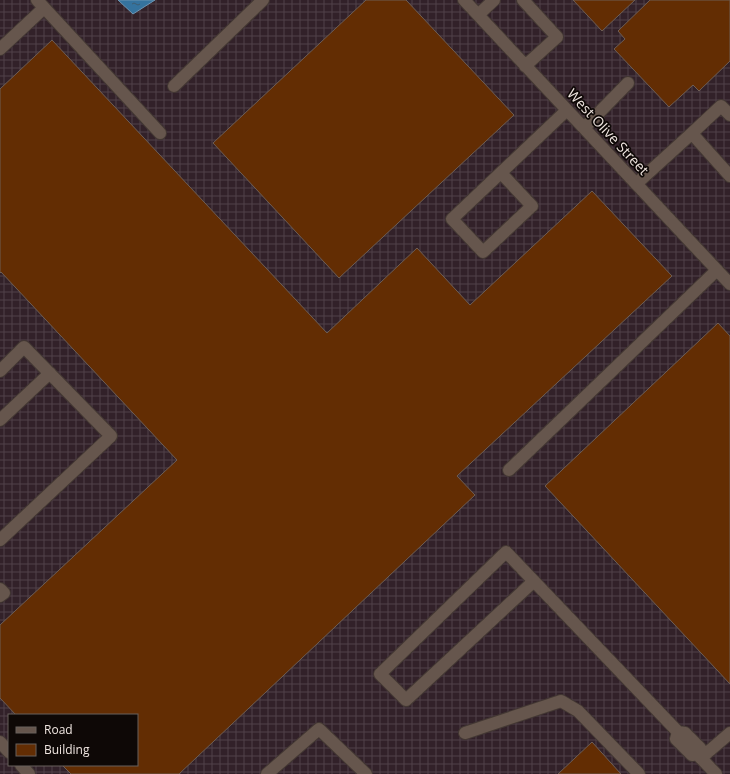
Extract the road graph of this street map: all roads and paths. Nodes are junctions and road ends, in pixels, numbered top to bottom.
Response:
1 (263, 0) edge
2 (464, 0) edge
3 (494, 0) edge
4 (522, 0) edge
5 (40, 4) edge
6 (478, 15) junction
7 (0, 49) edge
8 (526, 66) junction
9 (628, 83) dead end
10 (174, 86) dead end
11 (567, 110) junction
12 (730, 115) edge
13 (584, 128) junction
14 (160, 133) dead end
15 (690, 135) junction
16 (501, 173) junction
17 (730, 176) edge
18 (636, 184) junction
19 (717, 270) junction
20 (730, 284) edge
21 (0, 371) edge
22 (50, 373) junction
23 (0, 420) edge
24 (509, 470) dead end
25 (0, 540) edge
26 (534, 581) junction
27 (0, 589) edge
28 (0, 596) edge
29 (465, 732) dead end
30 (730, 733) edge
31 (0, 742) edge
32 (8, 751) edge
33 (699, 756) junction
34 (22, 766) edge
35 (29, 774) edge
36 (267, 774) edge
37 (366, 774) edge
38 (639, 774) edge
39 (716, 774) edge

1 - 10 street
2 - 6 street, West Olive Street
3 - 6 street
4 - 8 street
5 - 7 street
5 - 14 street
6 - 8 street, West Olive Street
8 - 11 street, West Olive Street
9 - 13 street
11 - 13 street, West Olive Street
11 - 16 street
12 - 15 street
13 - 18 street, West Olive Street
15 - 17 street
15 - 18 street
16 - 16 street
18 - 19 street, West Olive Street
19 - 20 street, West Olive Street
19 - 24 street
21 - 22 street
22 - 23 street
22 - 25 street
26 - 26 street
26 - 33 street
27 - 28 street
29 - 38 street
30 - 33 street
31 - 32 street
33 - 39 street
34 - 35 street
36 - 37 street

